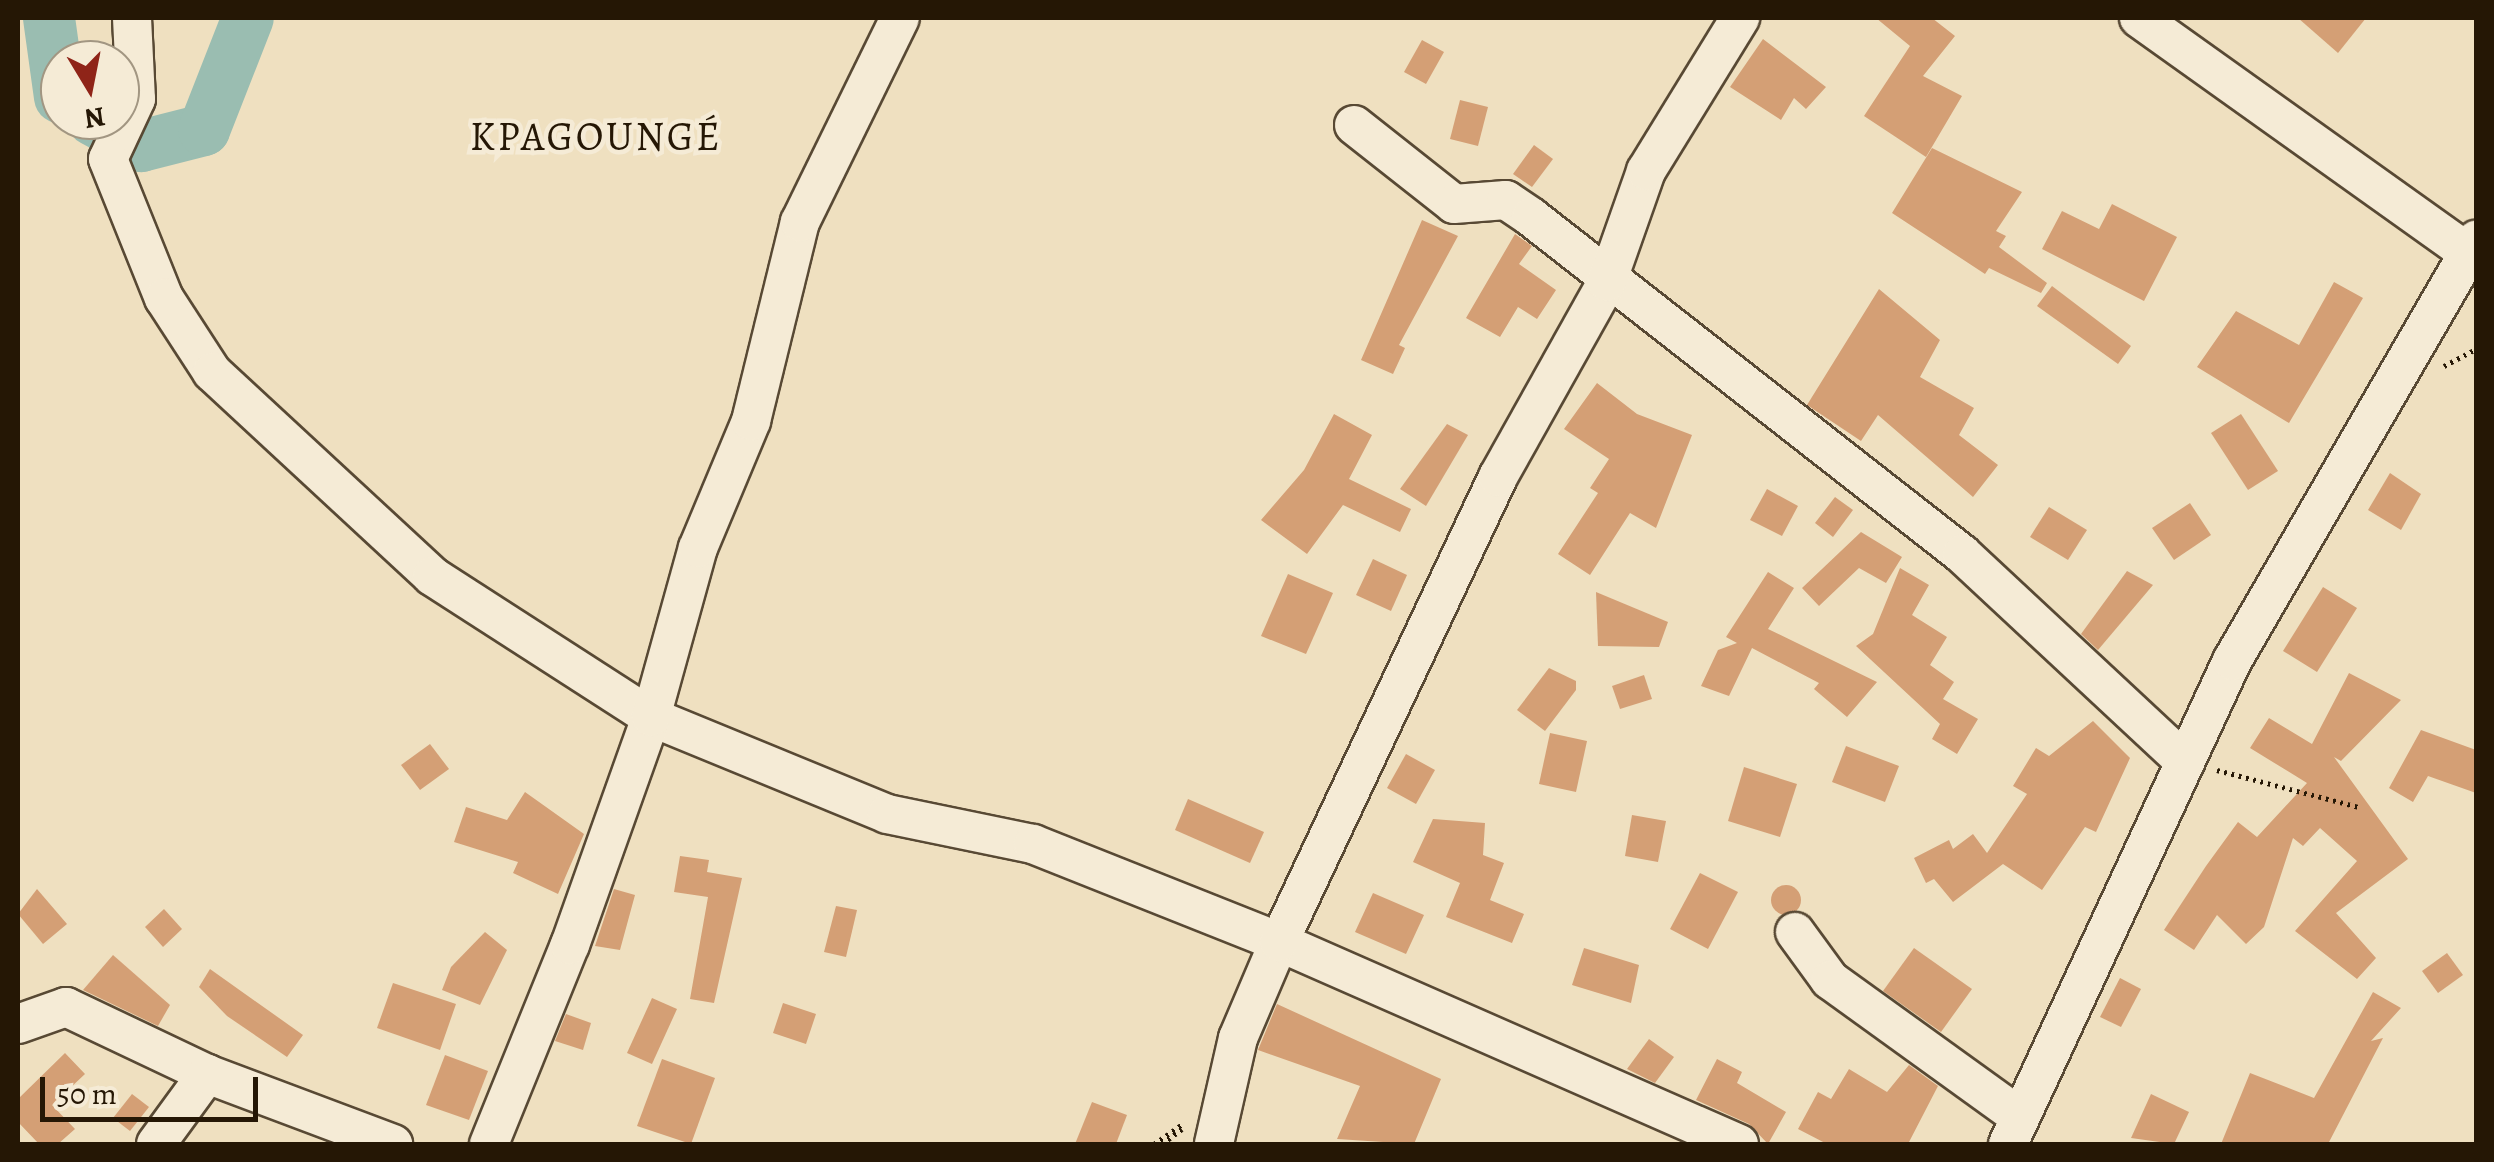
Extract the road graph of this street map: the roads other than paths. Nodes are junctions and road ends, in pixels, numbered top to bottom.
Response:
1 (132, 18) edge
2 (900, 18) edge
3 (1740, 18) edge
4 (2139, 18) edge
5 (1354, 125) dead end
6 (2473, 246) edge
7 (1606, 282) junction
8 (651, 717) junction
9 (2185, 762) junction
10 (1795, 932) dead end
11 (1279, 942) junction
12 (18, 1024) edge
13 (207, 1074) junction
14 (2014, 1130) edge
15 (156, 1144) edge
16 (393, 1144) edge
17 (489, 1144) edge
18 (1214, 1144) edge
19 (1738, 1144) edge

1 - 8 street
2 - 8 street
3 - 7 street
4 - 6 street
5 - 7 street
6 - 9 street
7 - 9 street
7 - 11 street
8 - 11 street
8 - 17 street
9 - 14 street
10 - 14 street
11 - 18 street
11 - 19 street
12 - 13 street
13 - 15 street
13 - 16 street

